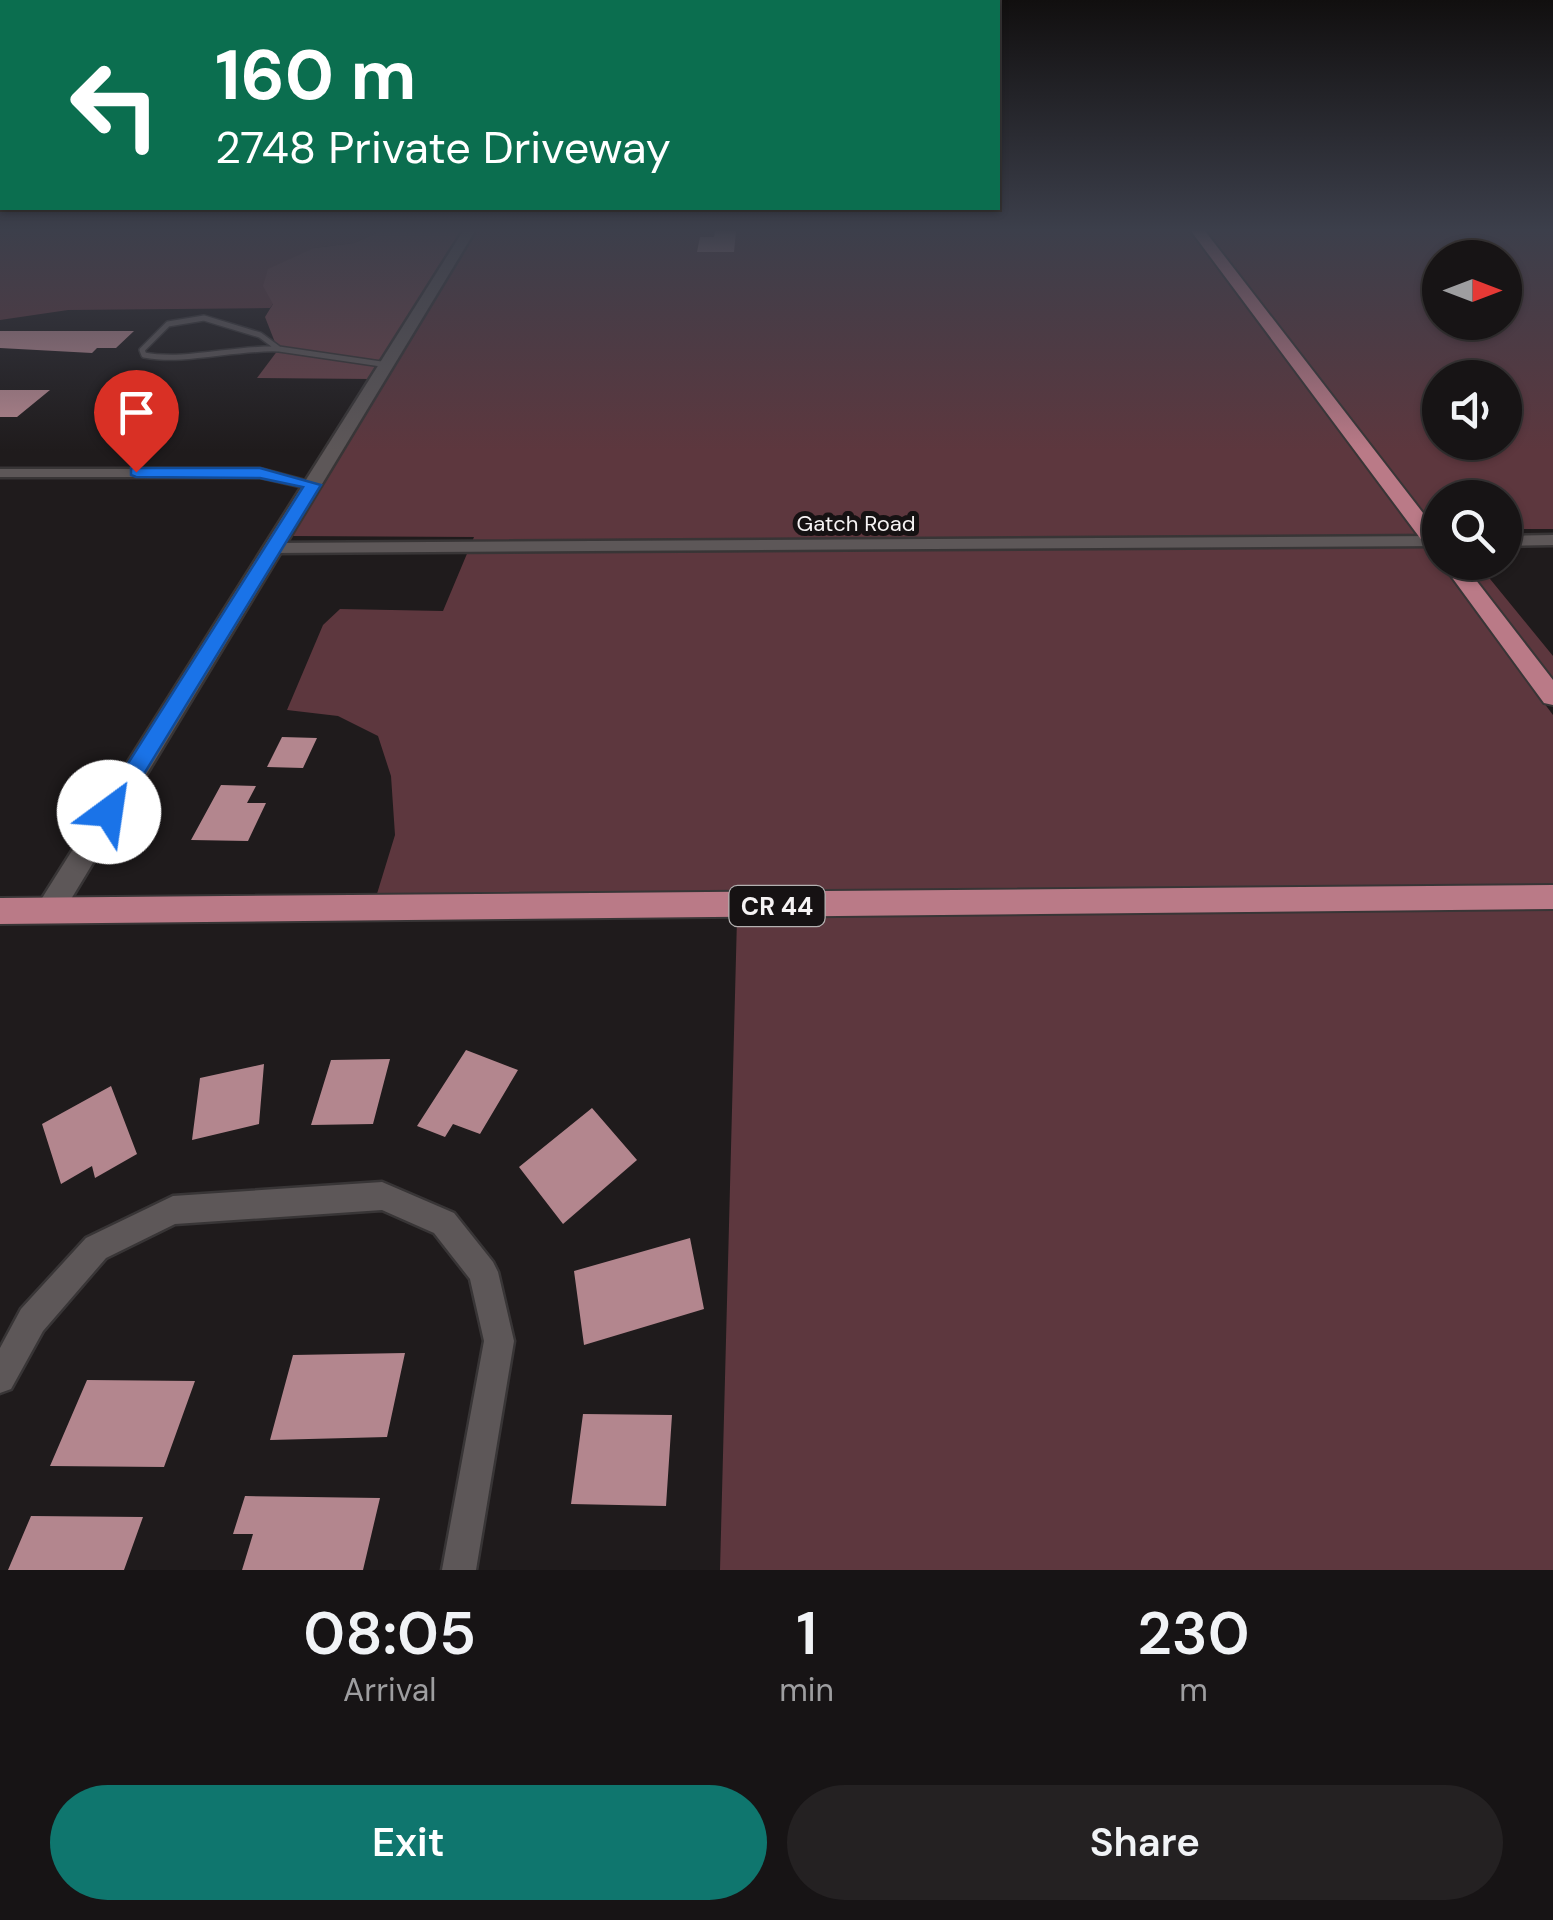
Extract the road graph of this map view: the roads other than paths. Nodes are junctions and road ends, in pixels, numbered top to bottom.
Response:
1 (425, 304) edge
2 (1254, 304) edge
3 (279, 349) junction
4 (388, 365) junction
5 (0, 473) edge
6 (313, 485) junction
7 (1422, 523) edge
8 (1553, 540) edge
9 (1522, 541) edge
10 (1422, 544) edge
11 (272, 548) junction
12 (1464, 580) edge
13 (1553, 697) edge
14 (1553, 897) edge
15 (0, 911) edge
16 (49, 911) junction
17 (0, 1378) edge
18 (459, 1570) edge

1 - 4 street
2 - 7 main road
3 - 3 lane
3 - 4 lane
4 - 6 street
5 - 6 street
6 - 11 street
8 - 9 street
10 - 11 street, Gatch Road
11 - 16 street
12 - 13 main road
14 - 16 main road, CR 44
15 - 16 main road, CR 44
17 - 18 street

